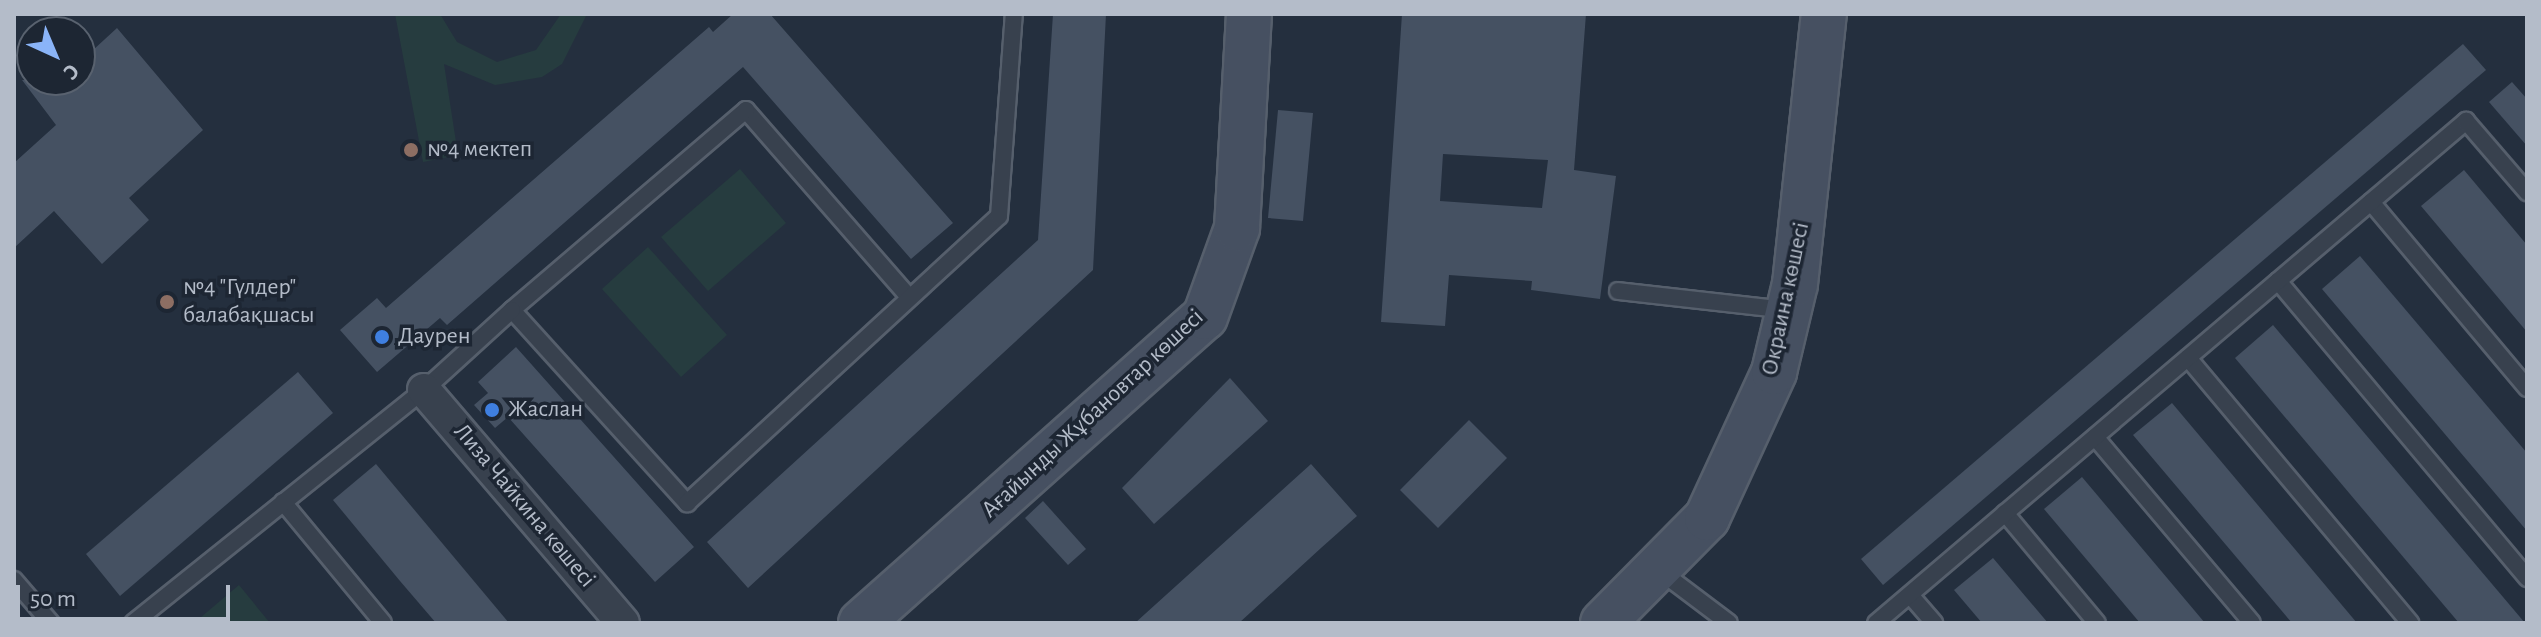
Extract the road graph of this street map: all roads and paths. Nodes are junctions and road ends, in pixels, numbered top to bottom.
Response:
1 (1014, 14) edge
2 (1249, 14) edge
3 (1824, 14) edge
4 (2527, 192) edge
5 (2371, 202) junction
6 (2278, 281) junction
7 (1618, 291) dead end
8 (909, 297) junction
9 (512, 310) junction
10 (1788, 310) junction
11 (2188, 358) junction
12 (2527, 388) edge
13 (424, 390) junction
14 (2095, 437) junction
15 (283, 502) junction
16 (2005, 513) junction
17 (1660, 571) junction
18 (2527, 578) edge
19 (14, 580) edge
20 (1910, 595) junction
21 (51, 623) edge
22 (133, 623) edge
23 (383, 623) edge
24 (623, 623) edge
25 (861, 623) edge
26 (1603, 623) edge
27 (1729, 623) edge
28 (1876, 623) edge
29 (1934, 623) edge
30 (2097, 623) edge
31 (2252, 623) edge
32 (2410, 623) edge

1 - 8 lane
2 - 25 street, Ағайынды Жұбановтар көшесі
3 - 10 street, Окраина көшесі
4 - 5 lane
5 - 6 lane
5 - 12 lane
6 - 11 lane
6 - 18 lane
7 - 10 lane
8 - 9 lane
8 - 9 lane
9 - 13 lane
10 - 17 street, Окраина көшесі
11 - 14 lane
11 - 32 lane
13 - 15 lane
13 - 24 street, Лиза Чайкина көшесі
14 - 16 lane
14 - 31 lane
15 - 22 lane
15 - 23 lane
16 - 20 lane
16 - 30 lane
17 - 26 street, Окраина көшесі
17 - 27 lane
19 - 21 lane
20 - 28 lane
20 - 29 lane

